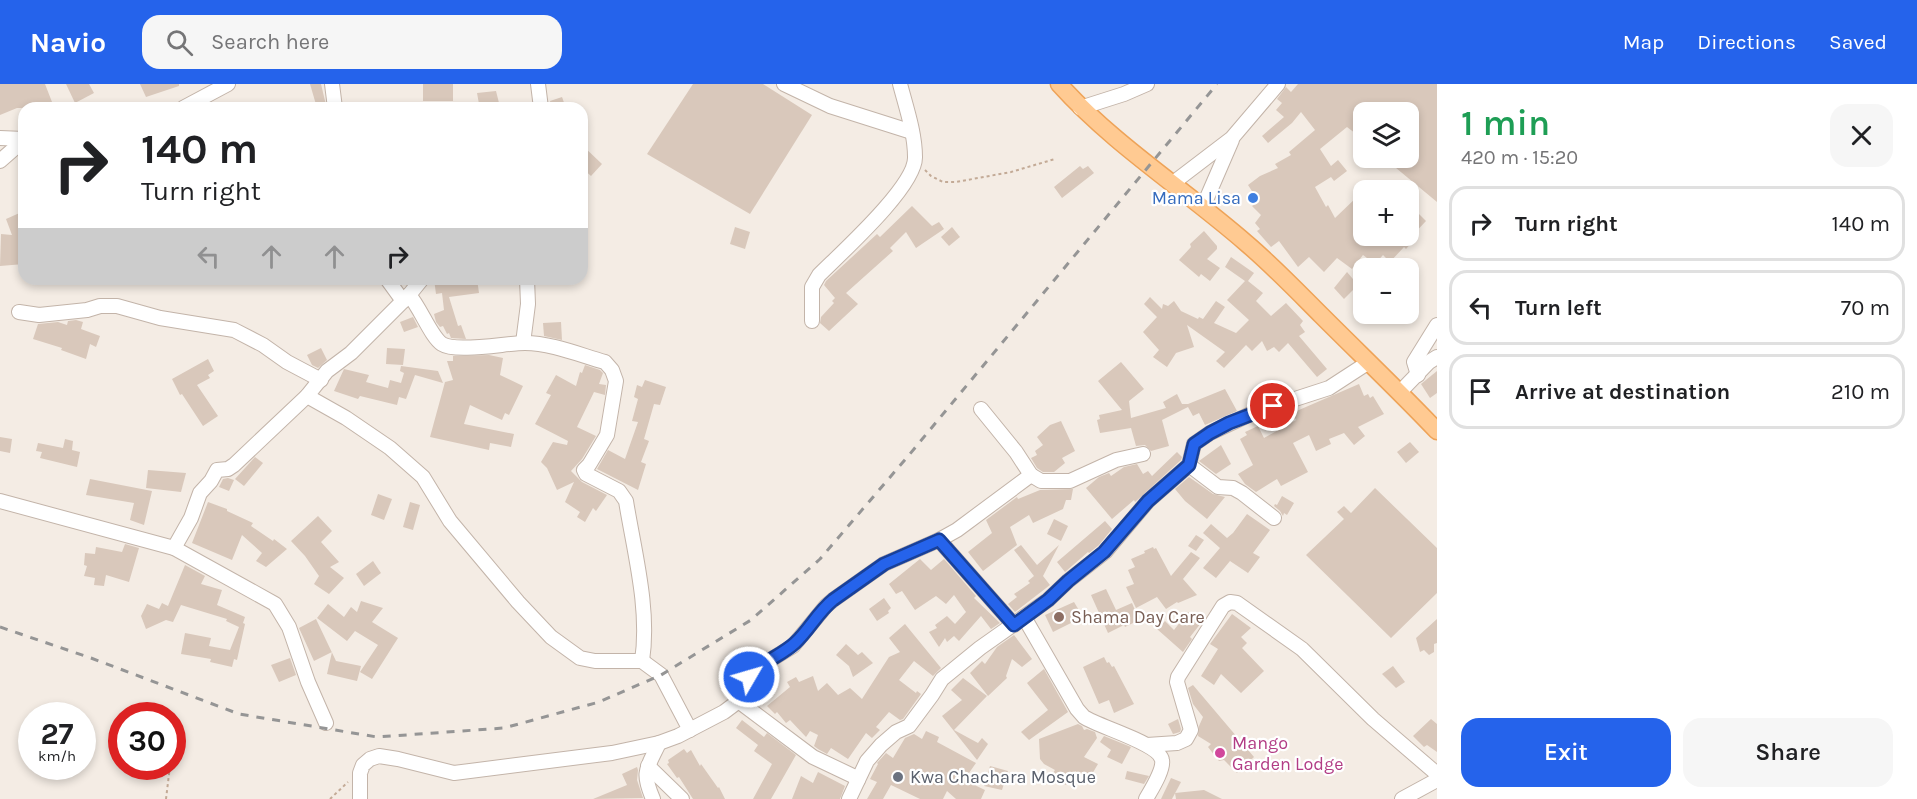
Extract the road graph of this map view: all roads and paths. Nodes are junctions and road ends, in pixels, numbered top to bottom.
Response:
1 (228, 84) edge
2 (332, 84) edge
3 (538, 84) edge
4 (784, 84) edge
5 (900, 84) edge
6 (1059, 84) edge
7 (1147, 84) edge
8 (1278, 84) edge
9 (194, 102) edge
10 (334, 102) edge
11 (540, 102) edge
12 (1080, 108) junction
13 (912, 132) junction
14 (0, 138) edge
15 (1232, 138) junction
16 (18, 139) edge
17 (18, 144) edge
18 (916, 159) junction
19 (1055, 159) dead end
20 (0, 161) edge
21 (1173, 183) junction
22 (1203, 207) junction
23 (393, 285) edge
24 (417, 285) edge
25 (527, 285) edge
26 (406, 298) junction
27 (19, 312) dead end
28 (812, 321) dead end
29 (1437, 325) edge
30 (523, 343) junction
31 (1437, 357) edge
32 (1369, 362) junction
33 (1418, 375) junction
34 (321, 380) junction
35 (1400, 392) junction
36 (307, 396) junction
37 (981, 409) dead end
38 (1437, 431) edge
39 (1143, 454) dead end
40 (1189, 465) junction
41 (1031, 475) junction
42 (0, 501) edge
43 (1274, 518) dead end
44 (939, 540) junction
45 (174, 548) junction
46 (1019, 621) junction
47 (642, 661) junction
48 (737, 700) junction
49 (326, 723) dead end
50 (690, 730) junction
51 (659, 743) junction
52 (1147, 745) junction
53 (648, 766) junction
54 (360, 773) junction
55 (1437, 774) edge
56 (168, 780) edge
57 (858, 780) junction
58 (1437, 780) edge
59 (166, 799) edge
60 (330, 799) edge
61 (360, 799) edge
62 (653, 799) edge
63 (682, 799) edge
64 (849, 799) edge
65 (1146, 799) edge
66 (1402, 799) edge

1 - 9 street
2 - 10 street
3 - 11 street
4 - 13 street
5 - 13 street
6 - 12 main road
7 - 12 street
8 - 15 street
12 - 21 main road
13 - 18 street
14 - 16 street
15 - 21 street
15 - 22 street
17 - 20 street
18 - 19 path
18 - 28 street
21 - 22 main road
22 - 32 main road
23 - 26 street
24 - 26 street
25 - 30 street
26 - 30 street
26 - 34 street
27 - 34 street
29 - 33 street
30 - 47 street
31 - 33 street
32 - 35 main road
32 - 40 street
33 - 35 street
34 - 36 street
35 - 38 main road
36 - 45 street
36 - 47 street
37 - 41 street
39 - 41 street
40 - 43 street
40 - 46 street
41 - 44 street
42 - 45 street
44 - 46 street
44 - 48 street
45 - 49 street
46 - 52 street
46 - 57 street
47 - 50 street
48 - 50 street
48 - 57 street
50 - 51 street
51 - 53 street
51 - 54 street
52 - 55 street
52 - 65 street
53 - 62 street
53 - 63 street
54 - 60 path
54 - 61 street
56 - 59 path
57 - 64 street
58 - 66 street

